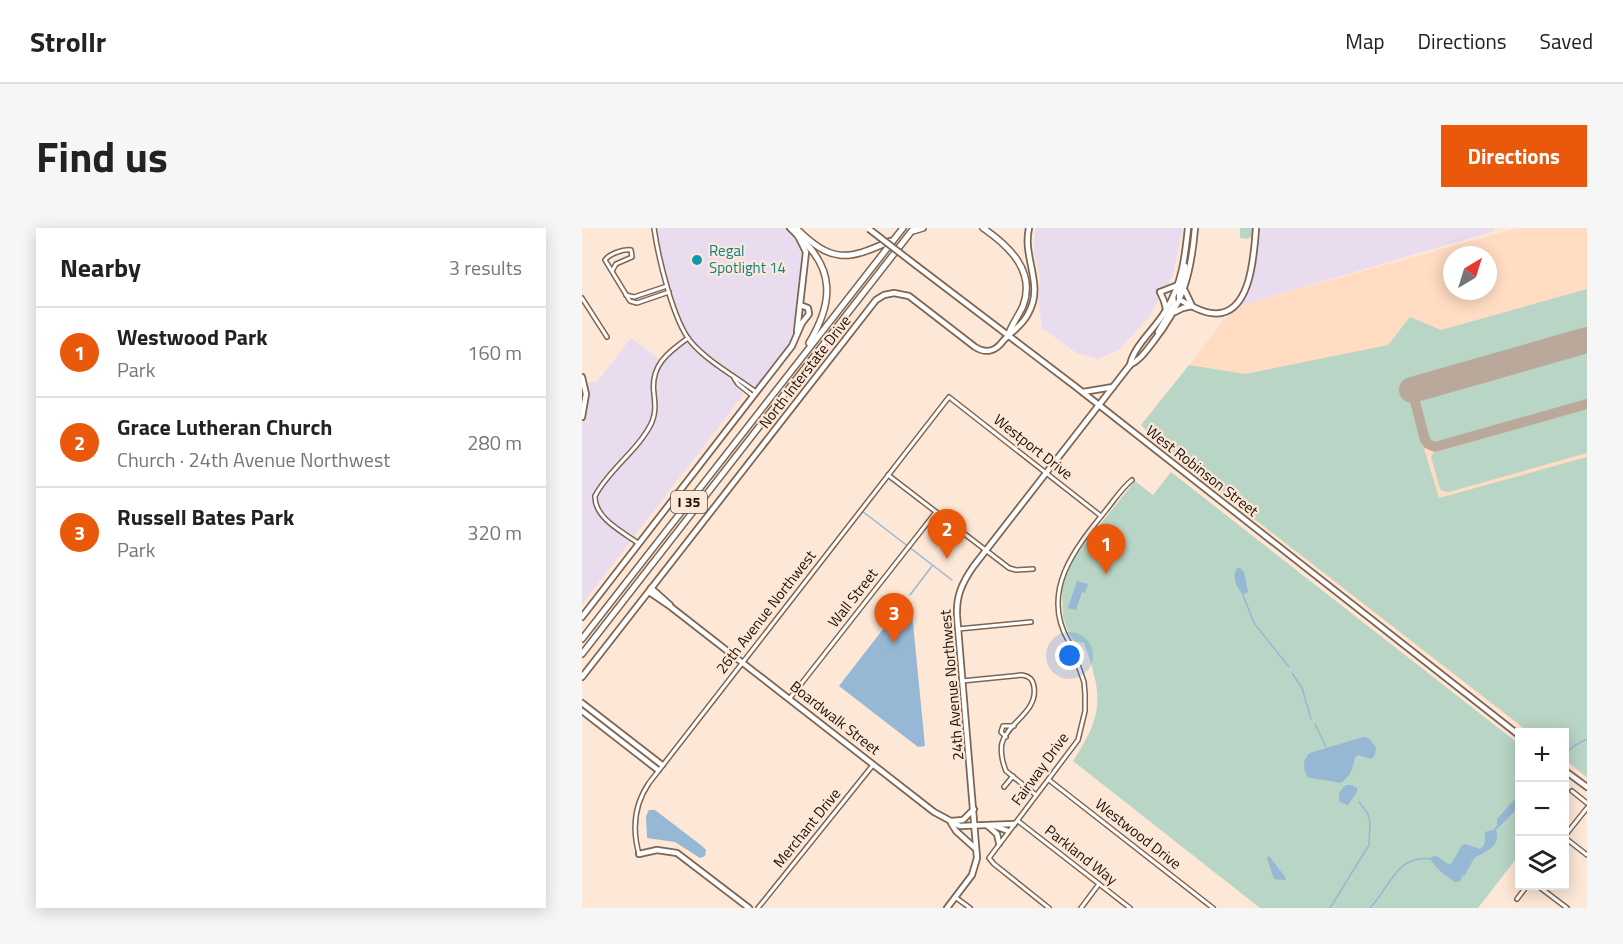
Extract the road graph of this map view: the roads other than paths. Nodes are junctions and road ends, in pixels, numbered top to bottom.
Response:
1 (654, 228) edge
2 (790, 228) edge
3 (796, 228) edge
4 (868, 228) edge
5 (903, 228) edge
6 (923, 228) edge
7 (983, 228) edge
8 (1029, 228) edge
9 (1188, 228) edge
10 (1196, 228) edge
11 (1256, 228) edge
12 (914, 229) edge
13 (798, 236) junction
14 (894, 239) junction
15 (1184, 261) junction
16 (612, 271) junction
17 (1178, 285) junction
18 (667, 286) junction
19 (1185, 291) junction
20 (669, 292) junction
21 (1160, 292) junction
22 (626, 295) junction
23 (1173, 297) junction
24 (582, 298) edge
25 (1180, 300) junction
26 (584, 304) edge
27 (800, 305) junction
28 (1192, 306) junction
29 (1166, 311) junction
30 (1174, 313) junction
31 (797, 334) junction
32 (1008, 336) junction
33 (606, 337) dead end
34 (688, 338) junction
35 (1155, 339) junction
36 (796, 365) junction
37 (1130, 365) junction
38 (582, 377) edge
39 (1113, 387) junction
40 (1083, 392) junction
41 (755, 394) junction
42 (949, 398) joint
43 (1099, 405) junction
44 (582, 417) edge
45 (1047, 473) junction
46 (888, 476) junction
47 (1132, 480) dead end
48 (936, 512) junction
49 (1101, 516) junction
50 (639, 543) junction
51 (986, 551) junction
52 (1033, 569) dead end
53 (650, 590) junction
54 (582, 617) edge
55 (1031, 622) dead end
56 (958, 629) junction
57 (582, 639) edge
58 (1069, 642) dead end
59 (1077, 650) dead end
60 (582, 654) edge
61 (743, 662) junction
62 (582, 677) edge
63 (962, 681) junction
64 (790, 699) junction
65 (582, 703) edge
66 (582, 711) edge
67 (1014, 726) junction
68 (1515, 732) edge
69 (1006, 737) junction
70 (874, 764) junction
71 (660, 768) junction
72 (1569, 774) edge
73 (1013, 776) junction
74 (1048, 780) junction
75 (1004, 788) dead end
76 (1587, 788) edge
77 (1572, 791) dead end
78 (1036, 795) junction
79 (1587, 803) edge
80 (1587, 808) edge
81 (974, 809) junction
82 (949, 821) junction
83 (1016, 822) junction
84 (990, 826) junction
85 (975, 827) junction
86 (1008, 831) junction
87 (1565, 836) edge
88 (1569, 841) edge
89 (999, 843) junction
90 (977, 850) junction
91 (639, 854) joint
92 (1587, 855) edge
93 (1100, 884) junction
94 (1523, 890) edge
95 (1544, 890) edge
96 (956, 897) junction
97 (1517, 898) dead end
98 (749, 908) edge
99 (758, 908) edge
100 (947, 908) edge
101 (970, 908) edge
102 (1050, 908) edge
103 (1081, 908) edge
104 (1130, 908) edge
105 (1213, 908) edge
106 (1567, 908) edge

1 - 18 street
2 - 13 main road
3 - 14 highway
4 - 32 main road, West Robinson Street, bridge
5 - 14 highway, I 35
6 - 12 highway
7 - 32 highway
8 - 32 main road, North Interstate Drive
9 - 15 main road, 24th Avenue Northwest
10 - 19 main road, 24th Avenue Northwest
11 - 28 main road
12 - 60 highway, I 35
13 - 27 main road, North Interstate Drive
13 - 36 highway
14 - 36 highway, I 35
15 - 17 main road, 24th Avenue Northwest
15 - 25 main road
16 - 16 street
16 - 22 street
17 - 21 main road
17 - 23 main road, 24th Avenue Northwest
18 - 20 street
18 - 22 street
19 - 25 main road, 24th Avenue Northwest
19 - 28 main road
20 - 22 street
20 - 34 street
21 - 23 main road
21 - 29 main road
23 - 29 main road, 24th Avenue Northwest
23 - 35 main road
24 - 26 street
25 - 28 main road
25 - 30 main road, 24th Avenue Northwest
26 - 33 street
27 - 31 main road, North Interstate Drive
27 - 31 main road, North Interstate Drive
28 - 30 main road
29 - 37 main road, 24th Avenue Northwest
30 - 35 main road, 24th Avenue Northwest
31 - 41 main road, North Interstate Drive
32 - 40 main road, West Robinson Street
32 - 53 main road, North Interstate Drive
34 - 41 street
34 - 50 street
35 - 37 main road, 24th Avenue Northwest
36 - 57 highway, I 35
37 - 39 main road, 24th Avenue Northwest
38 - 44 main road
39 - 40 main road
39 - 43 main road, 24th Avenue Northwest
40 - 43 main road, West Robinson Street
41 - 50 main road, North Interstate Drive
42 - 45 street, Westport Drive
42 - 46 street, 26th Avenue Northwest
43 - 45 main road, 24th Avenue Northwest
43 - 68 main road, West Robinson Street
45 - 49 street, Westport Drive
45 - 51 main road, 24th Avenue Northwest
46 - 48 street
46 - 61 street, 26th Avenue Northwest
47 - 49 street
48 - 51 street
48 - 64 street, Wall Street
49 - 58 street
50 - 54 main road, North Interstate Drive
51 - 52 street
51 - 56 main road, 24th Avenue Northwest
53 - 61 main road, Boardwalk Street
53 - 62 main road, North Interstate Drive
55 - 56 street
56 - 63 main road, 24th Avenue Northwest
59 - 74 street, Fairway Drive
61 - 64 main road, Boardwalk Street
61 - 71 street, 26th Avenue Northwest
63 - 67 street
63 - 81 main road, 24th Avenue Northwest
64 - 70 main road, Boardwalk Street
65 - 71 main road
66 - 71 main road
67 - 69 street
67 - 69 street
69 - 73 street
70 - 82 main road, Boardwalk Street
70 - 99 street, Merchant Drive
71 - 91 street, 26th Avenue Northwest
72 - 76 main road
73 - 75 street
73 - 78 street
74 - 78 street, Fairway Drive
74 - 105 street, Westwood Drive
77 - 79 street
78 - 83 street, Fairway Drive
80 - 87 street
81 - 82 main road
81 - 85 main road, 24th Avenue Northwest
82 - 85 main road, Boardwalk Street
82 - 90 main road
83 - 84 main road, Boardwalk Street
83 - 86 street, Fairway Drive
83 - 93 street, Parkland Way
84 - 85 main road, Boardwalk Street
84 - 86 main road
84 - 89 main road
85 - 90 main road, 24th Avenue Northwest
86 - 89 street, Fairway Drive
88 - 92 street
89 - 102 street, Fairway Drive
90 - 96 main road, 24th Avenue Northwest
91 - 98 main road
93 - 103 street
93 - 104 street, Parkland Way
94 - 97 street
95 - 106 street
96 - 100 main road, 24th Avenue Northwest
96 - 101 street

